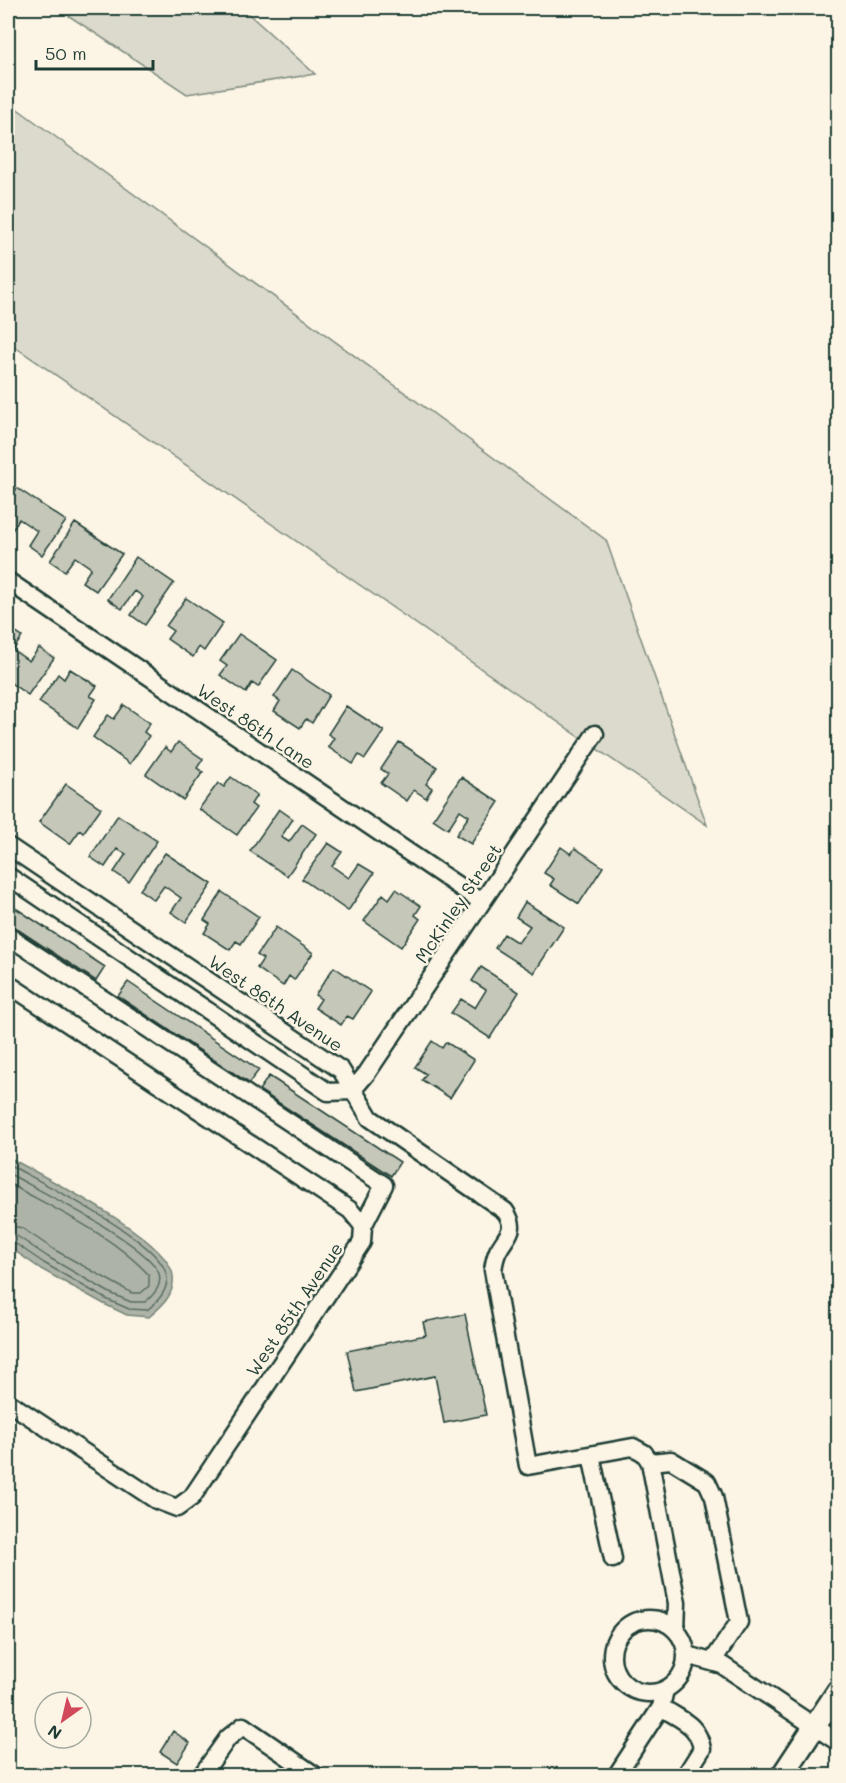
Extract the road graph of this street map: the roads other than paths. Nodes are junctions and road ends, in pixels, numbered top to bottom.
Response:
1 (8, 581) edge
2 (595, 734) dead end
3 (8, 846) edge
4 (8, 876) edge
5 (482, 902) junction
6 (8, 936) edge
7 (8, 984) edge
8 (352, 1091) junction
9 (363, 1226) junction
10 (8, 1402) edge
11 (591, 1455) junction
12 (650, 1462) junction
13 (613, 1559) dead end
14 (676, 1630) junction
15 (687, 1655) junction
16 (712, 1662) junction
17 (665, 1690) junction
18 (838, 1691) edge
19 (661, 1707) junction
20 (815, 1726) junction
21 (838, 1742) edge
22 (201, 1776) edge
23 (316, 1776) edge
24 (616, 1776) edge
25 (685, 1776) edge
26 (782, 1776) edge

1 - 5 street, West 86th Lane
2 - 5 street, McKinley Street
3 - 8 street, West 86th Avenue
4 - 8 street
5 - 8 street, McKinley Street
6 - 9 street
7 - 9 street
8 - 11 street, West 86th Avenue
9 - 10 street, West 85th Avenue
11 - 12 street
11 - 13 street
12 - 14 street
12 - 16 street
14 - 15 street
14 - 17 street
15 - 16 street
15 - 17 street
16 - 20 street
17 - 19 street
18 - 20 main road
19 - 24 street
19 - 25 street
20 - 21 street
20 - 26 main road
22 - 23 street

